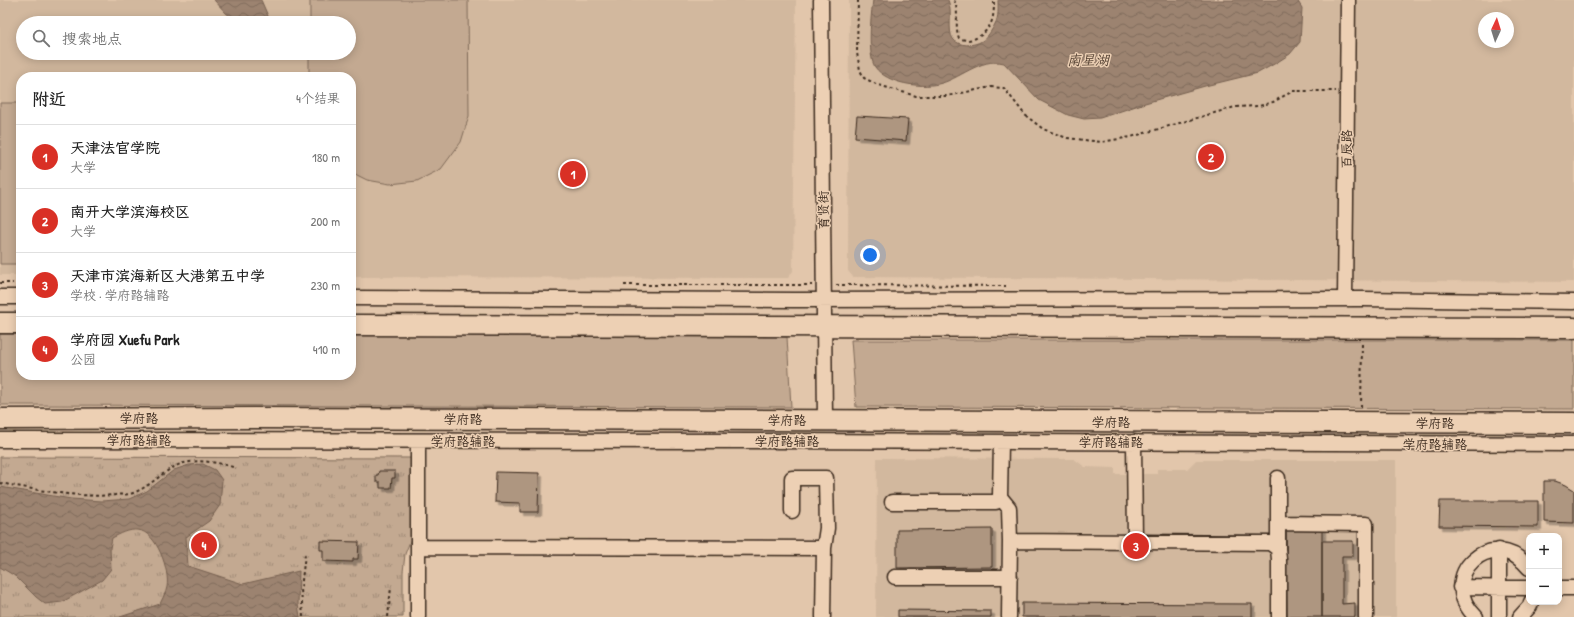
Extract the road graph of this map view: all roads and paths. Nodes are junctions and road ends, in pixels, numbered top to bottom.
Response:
1 (821, 0) edge
2 (858, 0) edge
3 (954, 0) edge
4 (994, 0) edge
5 (1348, 0) edge
6 (1347, 91) junction
7 (0, 296) edge
8 (16, 297) edge
9 (356, 298) edge
10 (1345, 299) junction
11 (824, 300) junction
12 (1574, 302) edge
13 (0, 323) edge
14 (16, 324) edge
15 (356, 325) edge
16 (824, 327) junction
17 (1362, 328) junction
18 (1574, 328) edge
19 (0, 419) edge
20 (825, 420) junction
21 (1360, 423) junction
22 (1574, 423) edge
23 (0, 440) edge
24 (418, 441) junction
25 (1001, 442) junction
26 (1134, 442) junction
27 (1574, 444) edge
28 (236, 468) dead end
29 (1278, 478) dead end
30 (0, 484) edge
31 (1000, 497) junction
32 (892, 502) dead end
33 (792, 511) dead end
34 (1278, 523) junction
35 (1010, 541) junction
36 (1135, 542) junction
37 (418, 547) junction
38 (824, 548) junction
39 (1278, 549) junction
40 (1499, 550) junction
41 (305, 554) dead end
42 (1526, 564) edge
43 (895, 577) dead end
44 (1010, 577) junction
45 (391, 587) dead end
46 (1460, 587) junction
47 (1499, 587) junction
48 (1526, 588) edge
49 (1562, 588) edge
50 (1574, 588) edge
51 (1530, 605) edge
52 (303, 617) edge
53 (388, 617) edge
54 (418, 617) edge
55 (823, 617) edge
56 (1009, 617) edge
57 (1279, 617) edge
58 (1366, 617) edge
59 (1476, 617) edge
60 (1499, 617) edge
61 (1520, 617) edge

1 - 11 street, 育贤街
2 - 6 path
3 - 4 path
5 - 6 street, 百辰路
6 - 10 street, 百辰路
7 - 8 street
9 - 11 street
10 - 11 street
10 - 12 street
11 - 16 street, 育贤街
13 - 14 highway
15 - 16 highway
16 - 17 highway
16 - 20 street, 育贤街
17 - 18 highway
17 - 21 path
19 - 20 highway, 学府路
20 - 21 highway, 学府路
21 - 22 highway, 学府路
23 - 24 street, 学府路辅路
24 - 25 street, 学府路辅路
24 - 37 street
25 - 26 street, 学府路辅路
25 - 31 street
26 - 27 street, 学府路辅路
26 - 36 street
28 - 30 path
29 - 34 street
31 - 32 street
31 - 35 street
33 - 38 street
34 - 39 street
34 - 58 street
35 - 36 street
35 - 44 street
36 - 39 street
37 - 38 street
37 - 54 street
38 - 55 street
39 - 57 street
40 - 42 street
40 - 46 street
40 - 47 street
41 - 52 path
43 - 44 street
44 - 56 street
45 - 53 path
46 - 47 street
46 - 59 street
47 - 48 street
47 - 60 street
49 - 50 street
51 - 61 street

